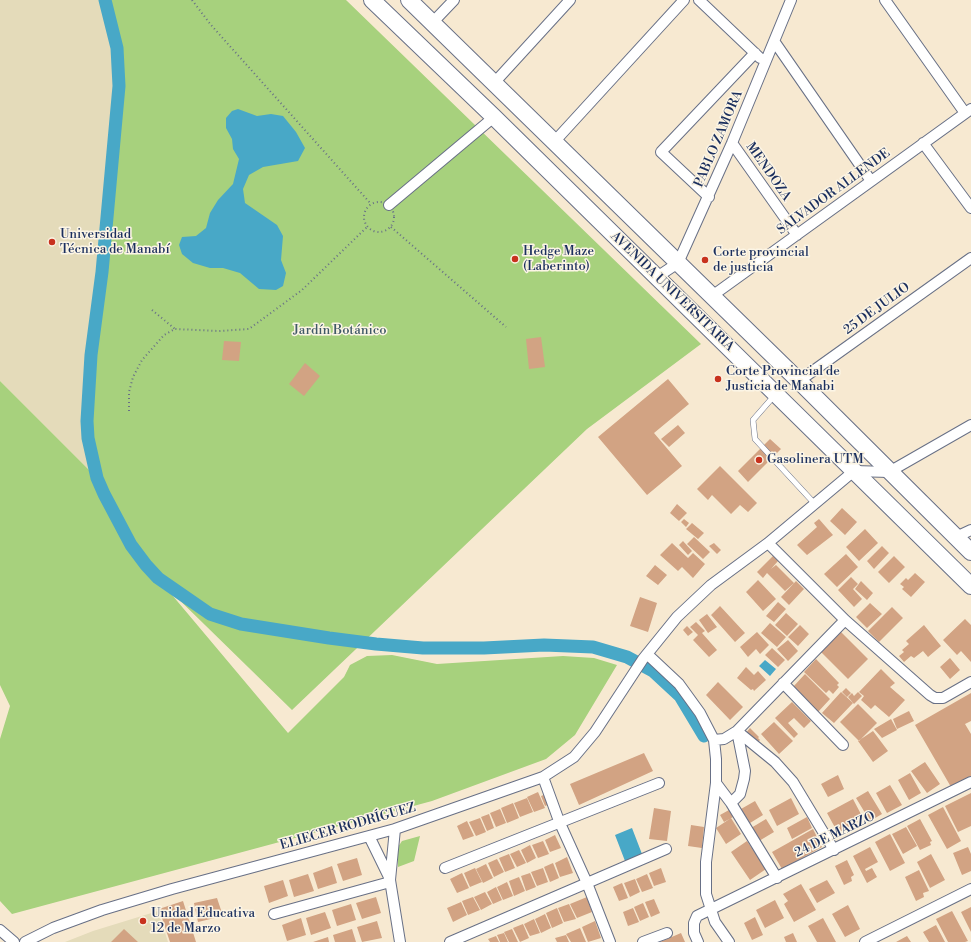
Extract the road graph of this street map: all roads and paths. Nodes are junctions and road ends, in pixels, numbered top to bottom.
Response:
1 (192, 0) edge
2 (372, 0) edge
3 (410, 0) edge
4 (454, 0) edge
5 (570, 0) edge
6 (684, 0) edge
7 (699, 0) edge
8 (791, 0) edge
9 (885, 0) edge
10 (433, 22) junction
11 (774, 41) junction
12 (755, 53) junction
13 (765, 63) junction
14 (495, 82) junction
15 (968, 111) edge
16 (494, 117) junction
17 (555, 141) junction
18 (732, 143) junction
19 (923, 143) junction
20 (871, 181) junction
21 (709, 198) junction
22 (371, 204) junction
23 (389, 205) junction
24 (971, 208) edge
25 (367, 227) junction
26 (391, 227) junction
27 (797, 234) junction
28 (971, 258) edge
29 (678, 263) junction
30 (657, 277) junction
31 (712, 296) junction
32 (152, 310) dead end
33 (506, 327) dead end
34 (175, 329) junction
35 (799, 381) junction
36 (776, 394) junction
37 (130, 411) dead end
38 (971, 425) edge
39 (854, 471) junction
40 (889, 472) junction
41 (814, 503) junction
42 (971, 530) edge
43 (956, 537) junction
44 (768, 543) junction
45 (971, 552) edge
46 (971, 586) edge
47 (845, 620) junction
48 (645, 656) junction
49 (971, 682) edge
50 (783, 683) junction
51 (738, 731) junction
52 (714, 740) junction
53 (843, 745) dead end
54 (544, 777) junction
55 (971, 782) edge
56 (659, 783) dead end
57 (716, 783) junction
58 (731, 803) junction
59 (559, 821) junction
60 (395, 829) junction
61 (369, 836) junction
62 (666, 849) dead end
63 (834, 850) junction
64 (445, 868) dead end
65 (777, 878) junction
66 (390, 881) junction
67 (587, 883) junction
68 (971, 889) edge
69 (709, 909) junction
70 (274, 914) dead end
71 (0, 930) edge
72 (667, 933) dead end
73 (14, 942) edge
74 (25, 942) edge
75 (400, 942) edge
76 (450, 942) edge
77 (610, 942) edge
78 (643, 942) edge
79 (698, 942) edge
80 (729, 942) edge
81 (865, 942) edge

1 - 22 path
2 - 16 main road, AVENIDA UNIVERSITARIA
3 - 10 main road, AVENIDA UNIVERSITARIA
4 - 10 street
5 - 14 street
6 - 17 street
7 - 12 street
8 - 11 street, PABLO ZAMORA
9 - 15 street
10 - 14 main road, AVENIDA UNIVERSITARIA
11 - 13 street, PABLO ZAMORA
11 - 20 street
12 - 13 street
12 - 21 street
13 - 18 street, PABLO ZAMORA
14 - 17 main road, AVENIDA UNIVERSITARIA
15 - 19 street, SALVADOR ALLENDE
16 - 23 street
16 - 30 main road, AVENIDA UNIVERSITARIA
17 - 29 main road, AVENIDA UNIVERSITARIA
18 - 21 street, PABLO ZAMORA
18 - 27 street, MENDOZA
19 - 20 street, SALVADOR ALLENDE
19 - 24 street
20 - 27 street, SALVADOR ALLENDE
21 - 29 street, PABLO ZAMORA
22 - 23 path
22 - 25 path
23 - 26 path
25 - 26 path
25 - 34 path
26 - 33 path
27 - 31 street, SALVADOR ALLENDE
28 - 35 street, 25 DE JULIO
29 - 30 street
29 - 31 main road, AVENIDA UNIVERSITARIA
30 - 36 main road, AVENIDA UNIVERSITARIA
31 - 35 main road, AVENIDA UNIVERSITARIA
32 - 34 path
34 - 37 path
35 - 40 main road, AVENIDA UNIVERSITARIA
36 - 39 main road, AVENIDA UNIVERSITARIA
36 - 41 lane
38 - 40 street
39 - 40 street
39 - 41 street, ELIECER RODRÍGUEZ
39 - 46 main road, AVENIDA UNIVERSITARIA
40 - 43 main road, AVENIDA UNIVERSITARIA
41 - 44 street, ELIECER RODRÍGUEZ
42 - 43 street
43 - 45 main road, AVENIDA UNIVERSITARIA
44 - 47 street
44 - 48 street, ELIECER RODRÍGUEZ
47 - 49 street
47 - 50 street
48 - 52 street
48 - 54 street, ELIECER RODRÍGUEZ
50 - 51 street
50 - 53 street
51 - 52 street
51 - 58 street
51 - 63 street
52 - 57 street
54 - 59 street
54 - 60 street, ELIECER RODRÍGUEZ
55 - 63 street, 24 DE MARZO
56 - 59 street
57 - 58 street
57 - 69 street
58 - 65 street
59 - 64 street
59 - 67 street
60 - 61 street, ELIECER RODRÍGUEZ
60 - 66 street
61 - 66 street
61 - 74 street, ELIECER RODRÍGUEZ
62 - 67 street
63 - 65 street, 24 DE MARZO
65 - 69 street, 24 DE MARZO
66 - 70 street
66 - 75 street
67 - 76 street
67 - 77 street
68 - 81 street
69 - 79 street, 24 DE MARZO
69 - 80 street
71 - 73 street
72 - 78 street

